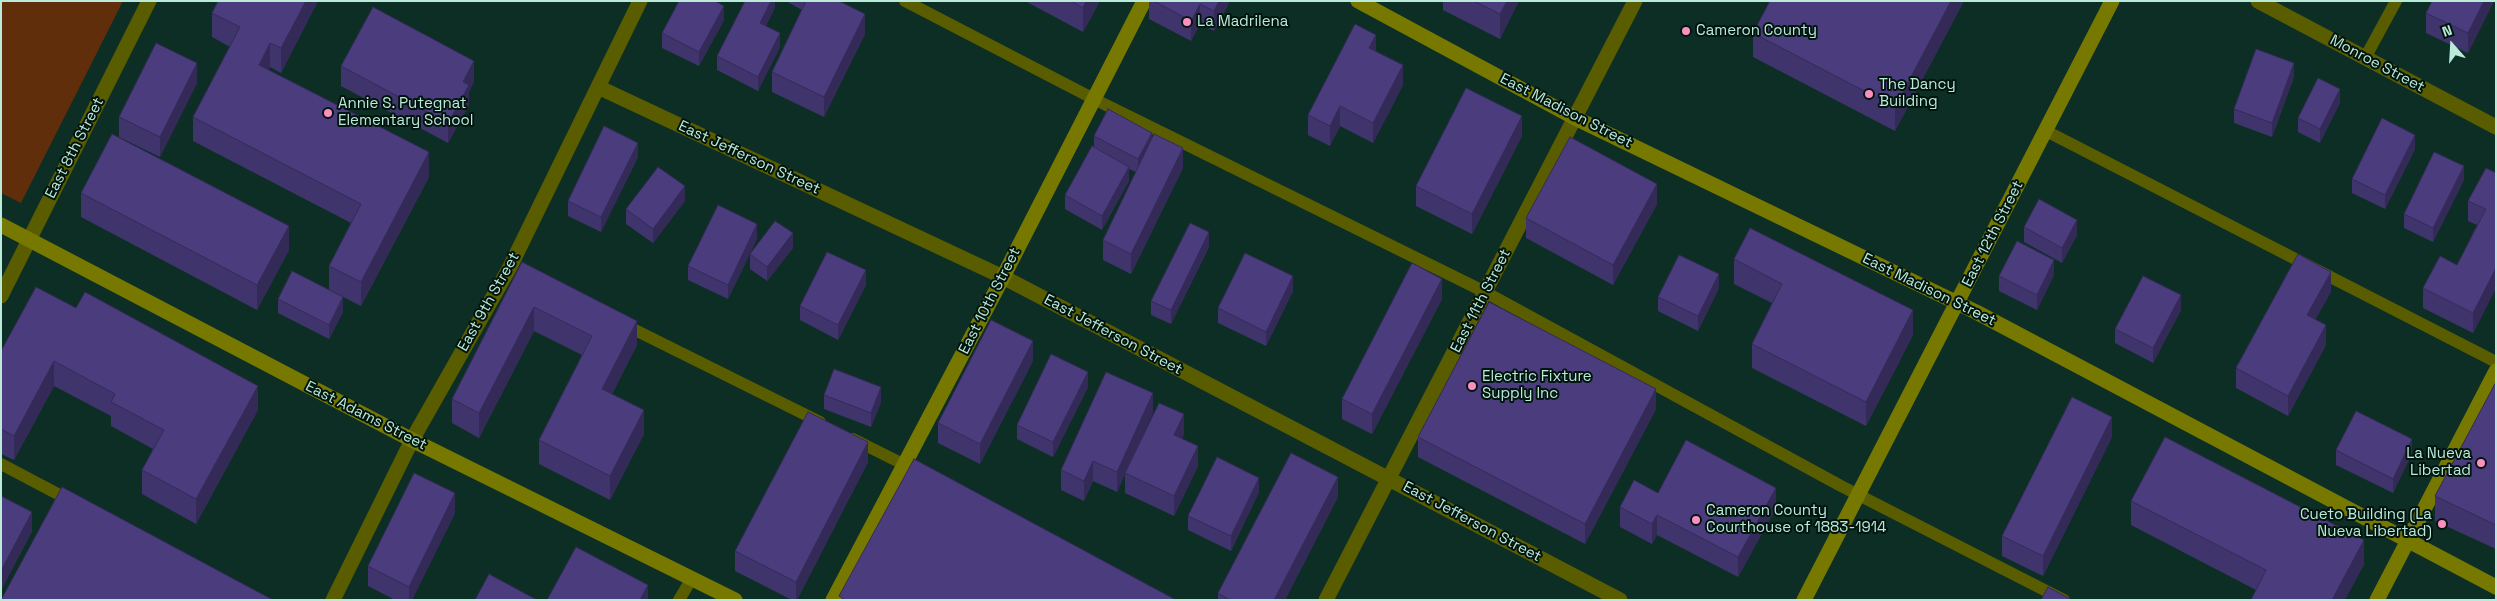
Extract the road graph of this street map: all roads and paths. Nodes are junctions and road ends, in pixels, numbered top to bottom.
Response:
1 (149, 1) edge
2 (640, 1) edge
3 (905, 1) edge
4 (1144, 1) edge
5 (1358, 1) edge
6 (1635, 1) edge
7 (2112, 1) edge
8 (2258, 1) edge
9 (2396, 1) edge
10 (2366, 58) junction
11 (598, 88) junction
12 (1094, 99) junction
13 (1575, 118) junction
14 (2496, 127) edge
15 (2046, 131) junction
16 (1, 225) edge
17 (29, 240) junction
18 (1003, 278) junction
19 (1485, 292) junction
20 (1, 296) edge
21 (1958, 303) junction
22 (615, 320) edge
23 (2496, 362) edge
24 (2496, 371) edge
25 (412, 440) junction
26 (1, 464) edge
27 (904, 465) junction
28 (922, 474) edge
29 (1389, 479) junction
30 (1858, 496) junction
31 (87, 510) edge
32 (2407, 540) junction
33 (692, 578) junction
34 (2496, 587) edge
35 (333, 600) edge
36 (679, 600) edge
37 (734, 600) edge
38 (834, 600) edge
39 (1326, 600) edge
40 (1620, 600) edge
41 (1804, 600) edge
42 (2064, 600) edge
43 (2376, 600) edge

1 - 17 street, East 8th Street
2 - 11 street, East 9th Street
3 - 12 lane
4 - 12 main road, East 10th Street
5 - 13 main road, East Madison Street
6 - 13 street, East 11th Street
7 - 15 main road, East 12th Street
8 - 10 street, Monroe Street
9 - 10 lane
10 - 14 street, Monroe Street
11 - 18 street, East Jefferson Street
11 - 25 street, East 9th Street
12 - 18 main road, East 10th Street
12 - 19 lane
13 - 19 street, East 11th Street
13 - 21 main road, East Madison Street
15 - 21 main road, East 12th Street
15 - 23 lane
16 - 17 main road, East Adams Street
17 - 20 street, East 8th Street
17 - 25 main road, East Adams Street
18 - 27 main road, East 10th Street
18 - 29 street, East Jefferson Street
19 - 29 street, East 11th Street
19 - 30 lane
21 - 30 main road, East 12th Street
21 - 32 main road, East Madison Street
22 - 27 lane
24 - 32 main road
25 - 33 main road, East Adams Street
25 - 35 street, East 9th Street
26 - 31 lane
27 - 28 lane
27 - 38 main road, East 10th Street
29 - 39 street, East 11th Street
29 - 40 street, East Jefferson Street
30 - 41 main road, East 12th Street
30 - 42 lane
32 - 34 main road, East Madison Street
32 - 43 main road
33 - 36 lane
33 - 37 main road, East Adams Street

